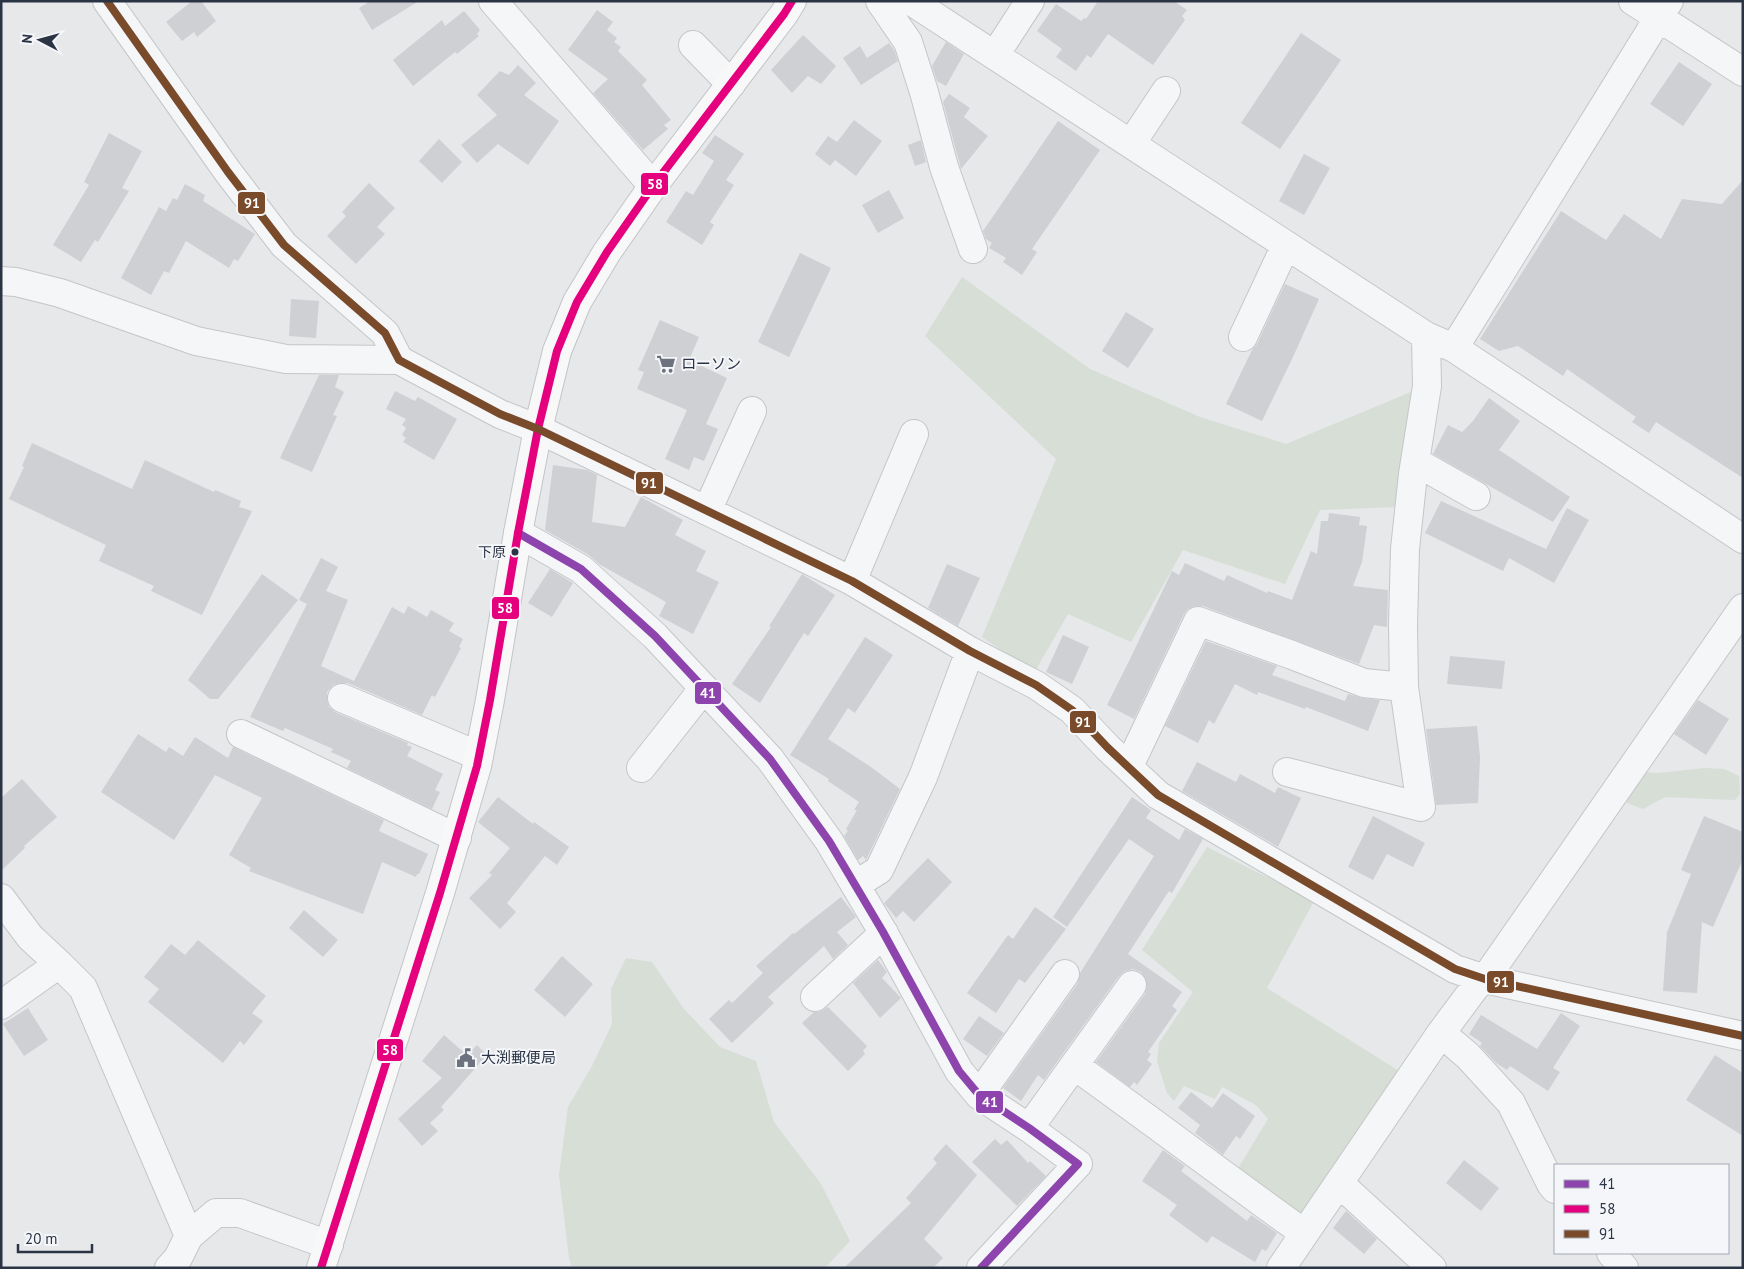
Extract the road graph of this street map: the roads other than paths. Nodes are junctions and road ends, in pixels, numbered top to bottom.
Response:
1 (107, 1) edge
2 (494, 1) edge
3 (792, 1) edge
4 (880, 1) edge
5 (911, 1) edge
6 (1030, 1) edge
7 (1633, 1) edge
8 (1664, 9) edge
9 (693, 45) dead end
10 (995, 54) junction
11 (1743, 72) edge
12 (731, 84) junction
13 (1166, 91) dead end
14 (1131, 144) junction
15 (654, 186) junction
16 (1286, 245) junction
17 (973, 248) dead end
18 (1, 281) edge
19 (1426, 336) junction
20 (1243, 337) dead end
21 (1454, 348) junction
22 (399, 360) junction
23 (752, 411) dead end
24 (538, 429) junction
25 (914, 434) dead end
26 (1416, 462) junction
27 (1476, 496) dead end
28 (707, 512) junction
29 (518, 533) junction
30 (1743, 539) edge
31 (852, 582) junction
32 (1743, 608) edge
33 (970, 650) junction
34 (1404, 687) junction
35 (704, 688) junction
36 (342, 698) dead end
37 (241, 734) dead end
38 (479, 756) junction
39 (1129, 766) junction
40 (641, 768) dead end
41 (1288, 772) dead end
42 (457, 838) junction
43 (855, 885) junction
44 (1, 898) edge
45 (884, 933) junction
46 (59, 964) junction
47 (1065, 974) dead end
48 (1485, 979) junction
49 (1132, 985) dead end
50 (815, 997) dead end
51 (1, 1005) edge
52 (1441, 1033) junction
53 (1743, 1036) edge
54 (1075, 1066) junction
55 (979, 1095) junction
56 (1029, 1128) junction
57 (1339, 1183) junction
58 (1554, 1188) edge
59 (1304, 1233) junction
60 (189, 1236) junction
61 (1612, 1254) edge
62 (325, 1256) edge
63 (169, 1268) edge
64 (981, 1268) edge
65 (1281, 1268) edge
66 (1432, 1268) edge
67 (1624, 1268) edge

1 - 22 street
2 - 15 street
3 - 12 main road
4 - 17 street
5 - 10 street
6 - 10 street
7 - 8 street
8 - 11 street
8 - 21 street
9 - 12 street
10 - 14 street
12 - 15 main road
13 - 14 street
14 - 16 street
15 - 24 main road
16 - 19 street
16 - 20 street
18 - 22 street
19 - 21 street
19 - 26 street
21 - 30 street
22 - 24 street
23 - 28 street
24 - 28 street
24 - 29 main road
25 - 31 street
26 - 27 street
26 - 34 street
28 - 31 street
29 - 35 street
29 - 38 main road
31 - 33 street
32 - 48 street
33 - 39 street
33 - 43 street
34 - 39 street
34 - 41 street
35 - 40 street
35 - 43 street
36 - 38 street
37 - 42 street
38 - 42 main road
39 - 48 street
42 - 62 main road
43 - 45 street
44 - 46 street
45 - 50 street
45 - 55 street
46 - 51 street
46 - 60 street
47 - 55 street
48 - 52 street
48 - 53 street
49 - 54 street
52 - 57 street
52 - 58 street
54 - 56 street
54 - 59 street
55 - 56 street
56 - 64 street
57 - 59 street
57 - 66 street
59 - 65 street
60 - 62 street
60 - 63 street
61 - 67 street

